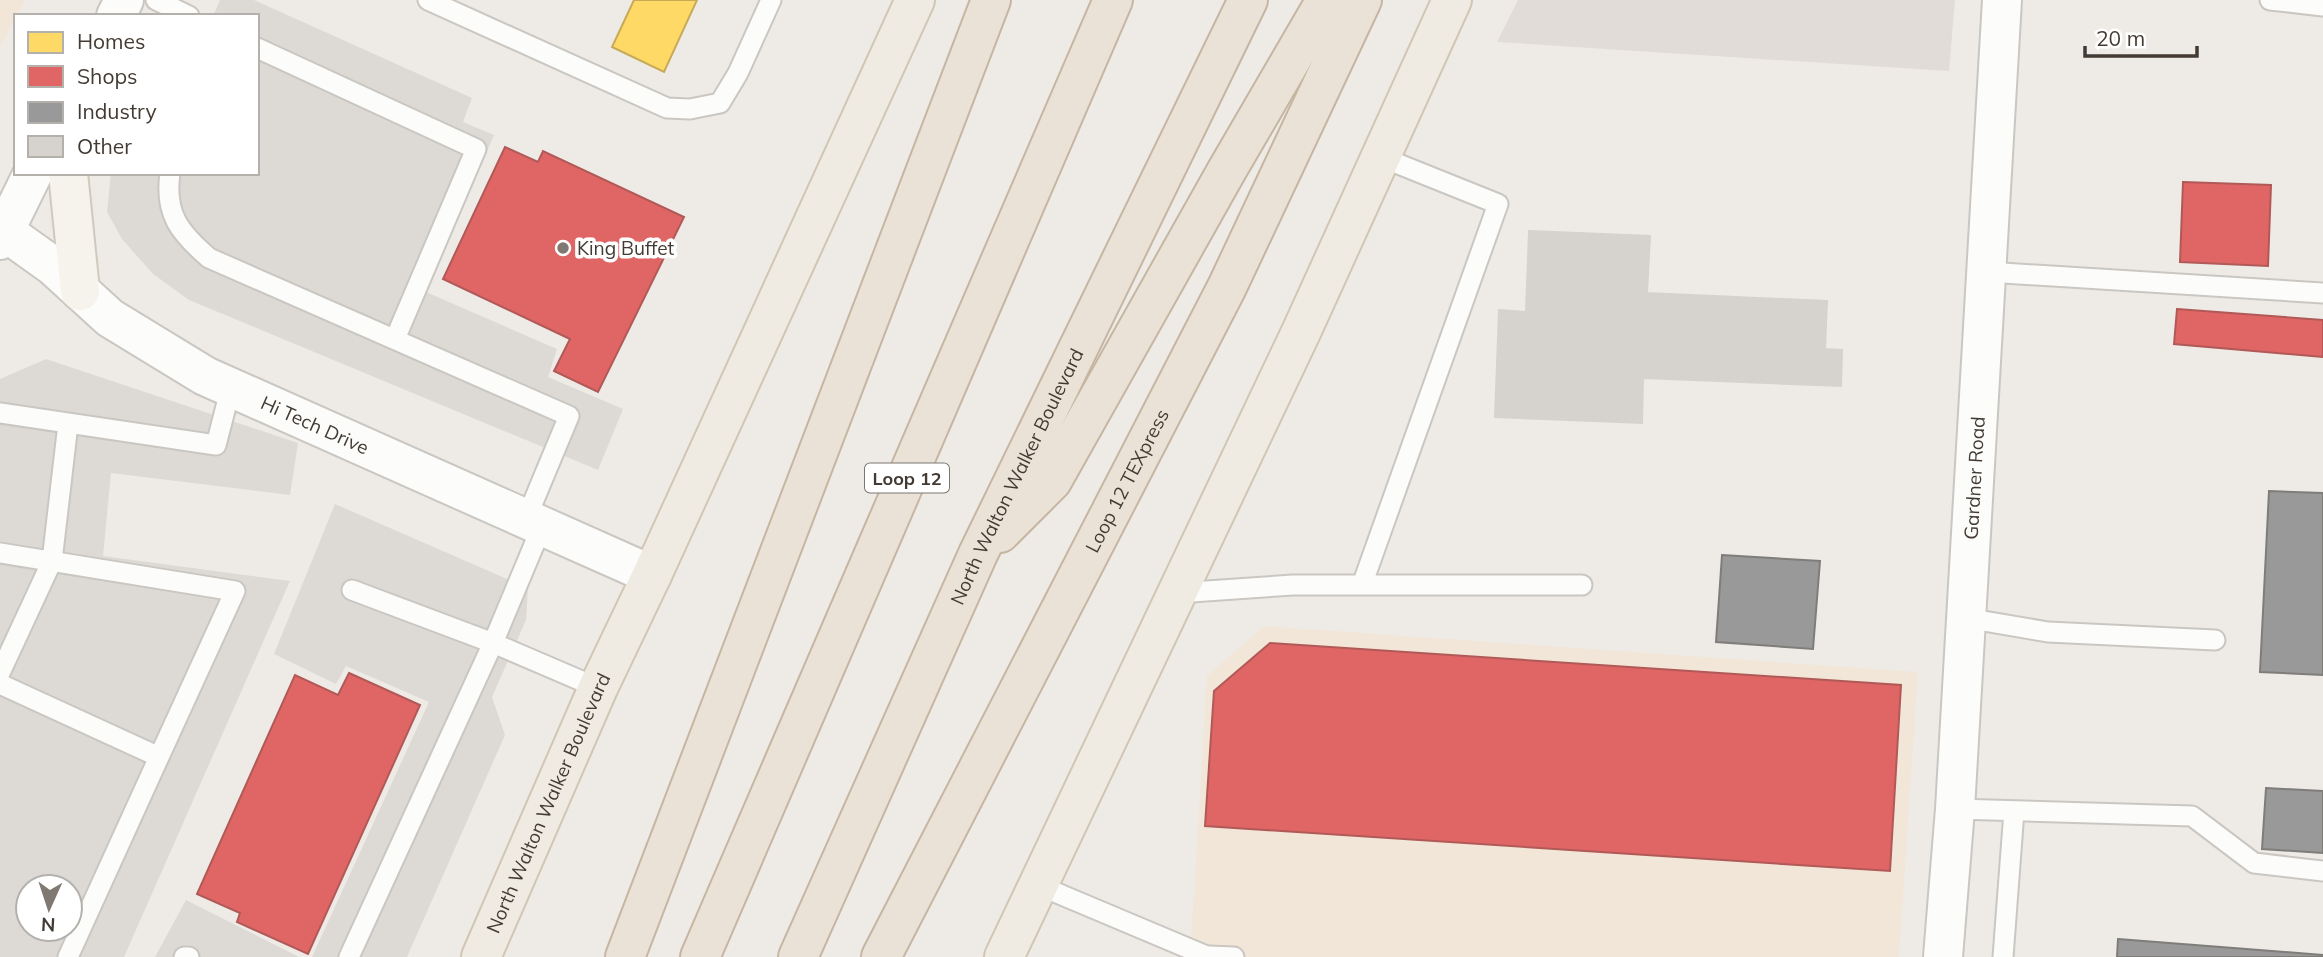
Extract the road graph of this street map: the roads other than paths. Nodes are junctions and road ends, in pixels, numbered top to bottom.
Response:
1 (156, 0) edge
2 (428, 0) edge
3 (771, 0) edge
4 (915, 0) edge
5 (991, 0) edge
6 (1113, 0) edge
7 (1248, 0) edge
8 (1326, 0) edge
9 (1362, 0) edge
10 (1452, 0) edge
11 (2002, 0) edge
12 (2270, 0) edge
13 (2323, 6) edge
14 (185, 14) edge
15 (259, 49) edge
16 (1381, 157) junction
17 (32, 175) edge
18 (68, 175) edge
19 (170, 175) edge
20 (1, 235) edge
21 (1987, 271) junction
22 (80, 291) junction
23 (2323, 293) edge
24 (395, 339) junction
25 (231, 387) junction
26 (0, 413) edge
27 (68, 424) junction
28 (534, 522) junction
29 (0, 553) edge
30 (978, 554) junction
31 (52, 561) junction
32 (652, 575) junction
33 (1362, 585) junction
34 (1582, 585) dead end
35 (352, 590) dead end
36 (1177, 593) junction
37 (1966, 618) junction
38 (2215, 640) dead end
39 (492, 643) junction
40 (0, 673) edge
41 (0, 684) edge
42 (598, 688) junction
43 (159, 757) junction
44 (1955, 809) junction
45 (2014, 811) junction
46 (2323, 871) edge
47 (1038, 885) junction
48 (68, 957) edge
49 (349, 957) edge
50 (481, 957) edge
51 (625, 957) edge
52 (700, 957) edge
53 (798, 957) edge
54 (881, 957) edge
55 (1004, 957) edge
56 (1209, 957) edge
57 (1234, 957) edge
58 (1943, 957) edge
59 (2003, 957) edge

1 - 14 lane
2 - 3 lane
4 - 32 main road, North Walton Walker Boulevard
5 - 51 highway
6 - 52 highway, Loop 12
7 - 30 highway, North Walton Walker Boulevard
8 - 30 highway
9 - 54 highway, Loop 12 TEXpress
10 - 16 main road
11 - 21 street, Gardner Road
12 - 13 lane
15 - 24 lane
16 - 33 lane
16 - 36 main road
17 - 20 street
18 - 22 street
19 - 24 lane
20 - 22 street, Hi Tech Drive
21 - 23 lane
21 - 37 street, Gardner Road
22 - 25 street, Hi Tech Drive
24 - 28 lane
25 - 27 lane
25 - 28 street, Hi Tech Drive
26 - 27 lane
27 - 31 lane
28 - 32 street, Hi Tech Drive
28 - 39 lane
29 - 31 lane
30 - 53 highway, North Walton Walker Boulevard
31 - 40 lane
31 - 43 lane
32 - 42 main road, North Walton Walker Boulevard
33 - 34 lane
33 - 36 lane
35 - 39 lane
36 - 47 main road
37 - 38 lane
37 - 44 street, Gardner Road
39 - 42 lane
39 - 49 lane
41 - 43 lane
42 - 50 main road, North Walton Walker Boulevard
43 - 48 lane
44 - 45 lane
44 - 58 street, Gardner Road
45 - 46 lane
45 - 59 lane
47 - 55 main road
47 - 56 lane
56 - 57 lane

